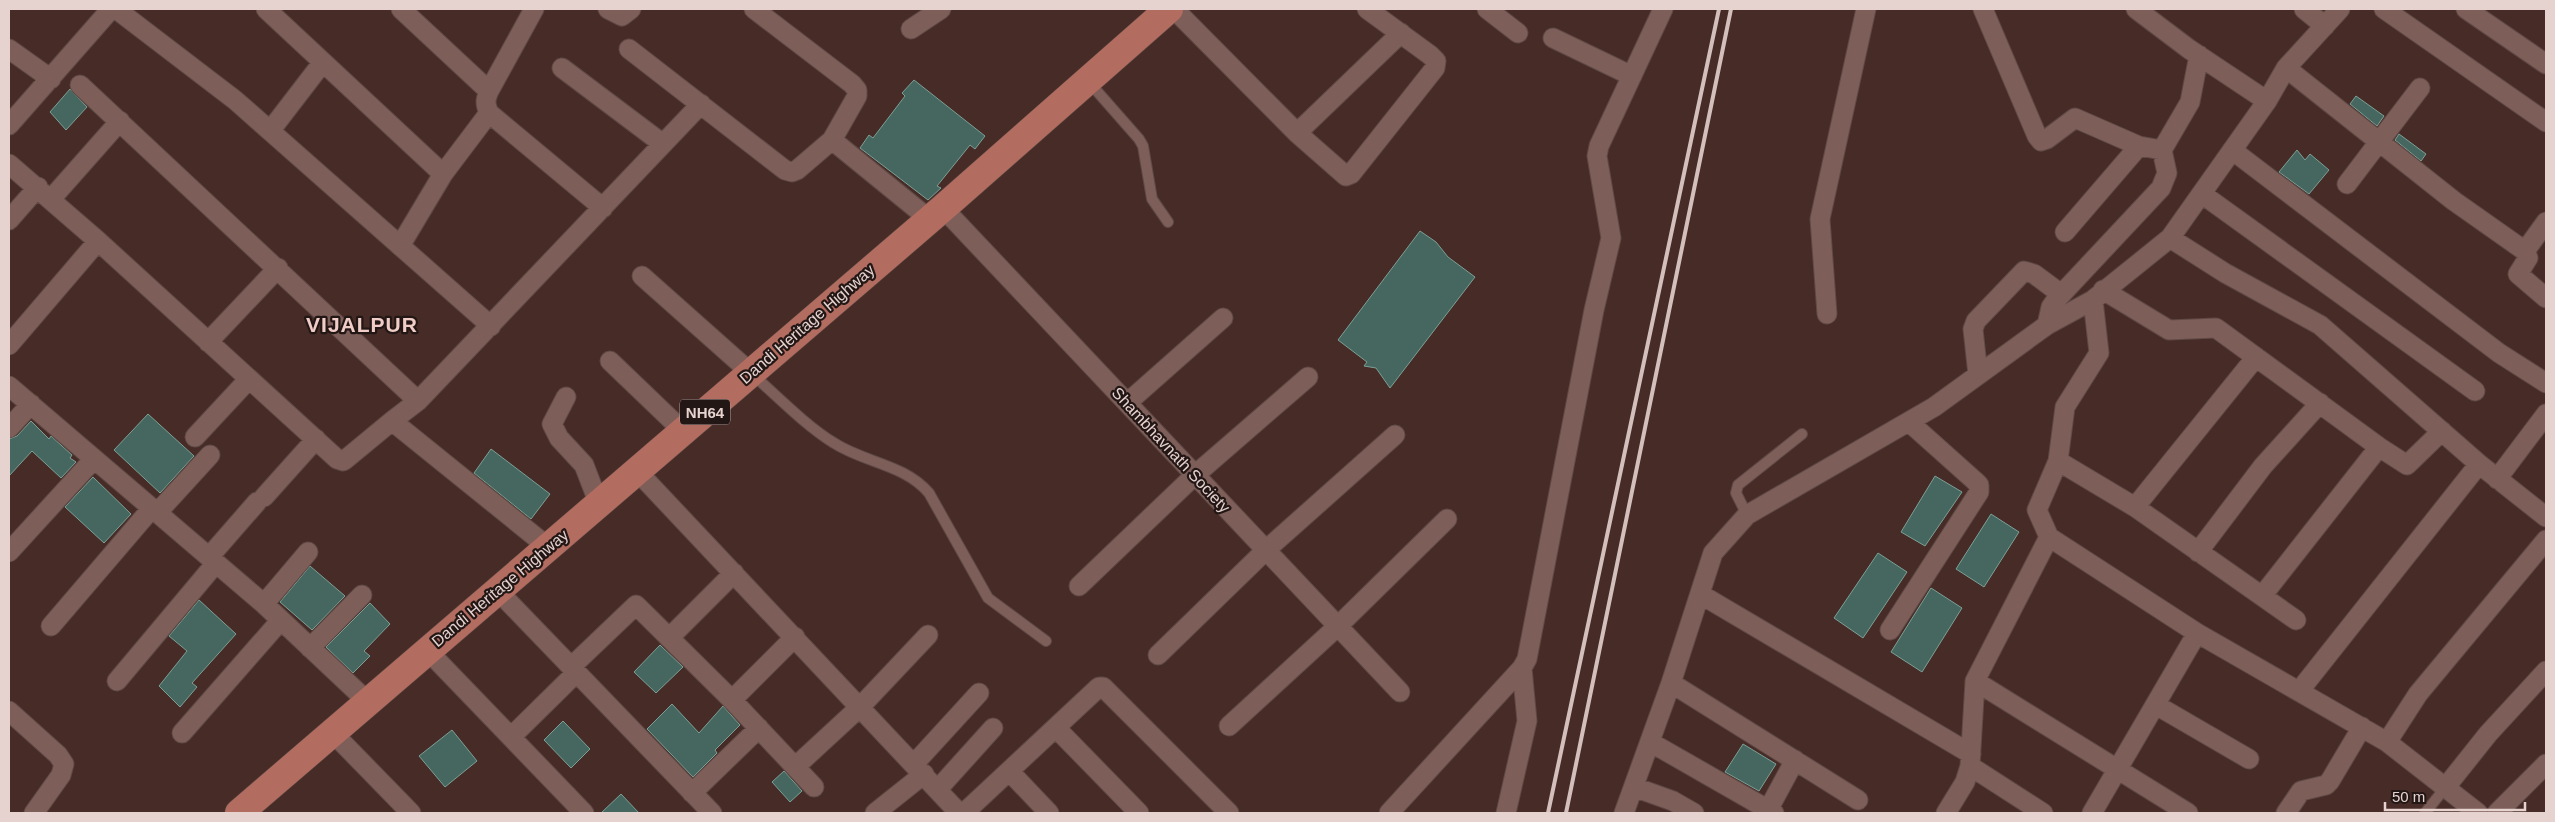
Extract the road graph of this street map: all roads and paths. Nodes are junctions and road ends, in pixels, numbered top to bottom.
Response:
1 (111, 9) edge
2 (116, 9) edge
3 (266, 9) edge
4 (401, 9) edge
5 (534, 9) edge
6 (608, 9) edge
7 (631, 9) edge
8 (754, 9) edge
9 (941, 9) edge
10 (1169, 9) edge
11 (1174, 9) edge
12 (1367, 9) edge
13 (1487, 9) edge
14 (1663, 9) edge
15 (1866, 9) edge
16 (1983, 9) edge
17 (2136, 9) edge
18 (2304, 9) edge
19 (2340, 9) edge
20 (2384, 9) edge
21 (2466, 9) edge
22 (2325, 26) junction
23 (911, 29) dead end
24 (1518, 32) dead end
25 (1401, 33) junction
26 (1553, 38) dead end
27 (9, 49) edge
28 (629, 49) dead end
29 (2198, 55) junction
30 (323, 62) junction
31 (2546, 64) edge
32 (562, 68) dead end
33 (2286, 68) junction
34 (1632, 76) junction
35 (50, 79) junction
36 (1087, 81) junction
37 (80, 85) dead end
38 (2420, 88) dead end
39 (489, 91) junction
40 (2266, 101) junction
41 (701, 104) junction
42 (489, 113) junction
43 (120, 121) junction
44 (2546, 122) edge
45 (9, 125) edge
46 (270, 131) junction
47 (1298, 132) junction
48 (832, 140) junction
49 (2378, 141) junction
50 (663, 144) junction
51 (2139, 146) junction
52 (2162, 150) junction
53 (2232, 150) junction
54 (9, 164) edge
55 (443, 174) junction
56 (2346, 184) dead end
57 (44, 193) junction
58 (2202, 194) junction
59 (603, 208) junction
60 (936, 214) junction
61 (9, 220) edge
62 (1168, 222) dead end
63 (2546, 222) edge
64 (2065, 232) dead end
65 (2170, 238) junction
66 (98, 241) junction
67 (400, 246) junction
68 (2525, 251) junction
69 (278, 268) junction
70 (642, 276) dead end
71 (2061, 294) junction
72 (2098, 295) junction
73 (2546, 298) edge
74 (1826, 314) dead end
75 (1223, 318) dead end
76 (2047, 325) junction
77 (491, 326) junction
78 (208, 342) junction
79 (9, 345) edge
80 (2256, 357) junction
81 (610, 361) dead end
82 (750, 372) junction
83 (1978, 375) junction
84 (1308, 377) dead end
85 (249, 379) junction
86 (2546, 383) edge
87 (9, 386) edge
88 (2474, 391) dead end
89 (566, 398) dead end
90 (418, 401) junction
91 (2320, 402) junction
92 (1127, 403) junction
93 (31, 404) junction
94 (2546, 414) edge
95 (392, 421) junction
96 (1909, 422) junction
97 (9, 428) edge
98 (683, 431) junction
99 (2442, 431) junction
100 (1802, 434) dead end
101 (1395, 435) dead end
102 (195, 437) dead end
103 (316, 439) junction
104 (2380, 448) junction
105 (210, 455) dead end
106 (94, 459) junction
107 (2058, 461) junction
108 (2479, 464) junction
109 (637, 471) junction
110 (1194, 475) junction
111 (2497, 479) junction
112 (599, 504) junction
113 (2135, 507) junction
114 (154, 510) junction
115 (1748, 515) junction
116 (2546, 517) edge
117 (1446, 519) dead end
118 (2049, 537) junction
119 (2546, 540) edge
120 (548, 547) junction
121 (1266, 550) junction
122 (9, 552) edge
123 (308, 552) dead end
124 (2198, 552) junction
125 (213, 560) junction
126 (734, 573) junction
127 (1079, 586) dead end
128 (497, 590) junction
129 (1700, 594) junction
130 (362, 595) dead end
131 (2262, 596) junction
132 (264, 604) junction
133 (281, 620) junction
134 (2296, 620) dead end
135 (50, 626) dead end
136 (1338, 626) junction
137 (1890, 630) dead end
138 (2197, 633) junction
139 (928, 635) dead end
140 (669, 638) junction
141 (795, 638) junction
142 (1046, 641) dead end
143 (310, 648) junction
144 (427, 650) junction
145 (1158, 655) dead end
146 (1522, 668) junction
147 (574, 670) junction
148 (2546, 671) edge
149 (117, 681) dead end
150 (1975, 681) junction
151 (1671, 683) junction
152 (2300, 690) junction
153 (1400, 692) dead end
154 (979, 694) dead end
155 (732, 700) junction
156 (368, 702) junction
157 (2156, 704) junction
158 (860, 707) junction
159 (9, 711) edge
160 (1229, 726) dead end
161 (2362, 727) junction
162 (759, 728) junction
163 (993, 728) dead end
164 (1056, 728) junction
165 (333, 732) junction
166 (182, 733) dead end
167 (511, 737) junction
168 (1650, 742) junction
169 (2387, 742) junction
170 (2249, 759) dead end
171 (1794, 760) junction
172 (1970, 760) junction
173 (2546, 764) edge
174 (796, 767) junction
175 (919, 769) junction
176 (2119, 769) junction
177 (1009, 771) junction
178 (814, 787) dead end
179 (1634, 787) junction
180 (2445, 788) junction
181 (938, 790) junction
182 (692, 793) junction
183 (1858, 800) dead end
184 (1771, 812) edge
185 (1949, 812) edge
186 (34, 813) edge
187 (239, 813) edge
188 (411, 813) edge
189 (584, 813) edge
190 (712, 813) edge
191 (876, 813) edge
192 (959, 813) edge
193 (964, 813) edge
194 (1049, 813) edge
195 (1139, 813) edge
196 (1229, 813) edge
197 (1389, 813) edge
198 (1506, 813) edge
199 (1624, 813) edge
200 (1694, 813) edge
201 (2043, 813) edge
202 (2092, 813) edge
203 (2188, 813) edge
204 (2286, 813) edge
205 (2425, 813) edge
206 (2478, 813) edge
207 (2497, 813) edge

1 - 35 street
2 - 46 street
3 - 30 street
4 - 39 street
5 - 39 street
6 - 7 street
8 - 48 street
9 - 23 street
10 - 36 highway, Dandi Heritage Highway / NH64
11 - 47 street
12 - 25 street
13 - 24 street
14 - 34 street
15 - 74 street
16 - 51 street
17 - 29 street
18 - 22 street
19 - 22 street
20 - 44 street
21 - 31 street
22 - 33 street
25 - 47 street
25 - 47 street
26 - 34 street
27 - 35 street
28 - 41 street
29 - 40 street
29 - 52 street
30 - 46 street
30 - 55 street
32 - 50 street
33 - 40 street
33 - 49 street
34 - 146 street
35 - 45 street
36 - 60 highway, Dandi Heritage Highway / NH64
36 - 62 lane
37 - 43 street
38 - 49 street
39 - 42 street
40 - 53 street
41 - 48 street
41 - 50 street
42 - 55 street
42 - 59 street
43 - 57 street
43 - 69 street
46 - 67 street
48 - 60 street, Shambhavnath Society
49 - 56 street
49 - 68 street
50 - 59 street
51 - 52 street
51 - 64 street
52 - 71 street
53 - 58 street
53 - 86 street
54 - 57 street
55 - 67 street
57 - 61 street
57 - 66 street
58 - 65 street
58 - 88 street
59 - 77 street
60 - 82 highway, Dandi Heritage Highway / NH64
60 - 92 street, Shambhavnath Society
63 - 68 street
65 - 72 street
65 - 99 street
66 - 78 street
66 - 79 street
67 - 77 street
68 - 73 street
69 - 78 street
69 - 90 street
70 - 82 street
71 - 76 street
71 - 83 street
72 - 76 street
72 - 80 street
72 - 107 street
75 - 92 street
76 - 83 street
77 - 90 street
78 - 85 street
80 - 91 street
80 - 113 street
81 - 98 street
82 - 98 highway, Dandi Heritage Highway / NH64
82 - 142 lane
83 - 96 street
84 - 110 street
85 - 102 street
85 - 103 street
87 - 93 street
89 - 112 street
90 - 95 street
91 - 104 street
91 - 124 street
92 - 110 street, Shambhavnath Society
93 - 97 street
93 - 106 street
94 - 111 street
95 - 103 street
95 - 120 street
96 - 115 street
96 - 137 street
98 - 109 highway, Dandi Heritage Highway / NH64
99 - 104 street
99 - 108 street
100 - 115 lane
101 - 121 street
103 - 125 street
104 - 131 street
105 - 114 street
106 - 114 street
106 - 122 street
107 - 113 street
107 - 118 street
108 - 111 street
108 - 152 street
109 - 112 highway, Dandi Heritage Highway / NH64
109 - 126 street
110 - 121 street, Shambhavnath Society
110 - 127 street
111 - 116 street
112 - 120 highway, Dandi Heritage Highway / NH64
113 - 124 street
114 - 125 street
114 - 135 street
115 - 129 street
117 - 136 street
118 - 138 street
118 - 150 street
119 - 169 street
120 - 128 highway, Dandi Heritage Highway / NH64
121 - 136 street, Shambhavnath Society
121 - 145 street
123 - 132 street
124 - 131 street
125 - 132 street
125 - 149 street
126 - 140 street
126 - 141 street
128 - 144 highway, Dandi Heritage Highway / NH64
128 - 147 street
129 - 151 street
129 - 172 street
130 - 143 street
131 - 134 street
132 - 133 street
133 - 143 street
133 - 166 street
136 - 153 street, Shambhavnath Society
136 - 160 street
138 - 152 street
138 - 157 street
139 - 158 street
140 - 147 street
140 - 155 street
141 - 155 street
141 - 158 street
143 - 156 street
144 - 156 highway, Dandi Heritage Highway / NH64
144 - 167 street
146 - 197 street
146 - 198 street
147 - 167 street
147 - 182 street
148 - 180 street
150 - 172 street
150 - 176 street
151 - 168 street
151 - 171 street
152 - 161 street
154 - 175 street
155 - 162 street
156 - 165 highway, Dandi Heritage Highway / NH64
157 - 170 street
157 - 176 street
158 - 174 street
158 - 175 street
159 - 186 street
161 - 169 street
161 - 204 street
162 - 174 street
162 - 182 street
163 - 181 street
164 - 177 street
164 - 195 street
164 - 196 street
165 - 187 highway, Dandi Heritage Highway / NH64
165 - 188 street
167 - 189 street
168 - 179 street
168 - 184 street
169 - 180 street
171 - 183 street
171 - 184 street
172 - 185 street
172 - 201 street
173 - 207 street
174 - 178 street
175 - 181 street
175 - 191 street
176 - 202 street
176 - 203 street
177 - 193 street
177 - 194 street
179 - 199 street
179 - 200 street
180 - 205 lane
180 - 206 street
181 - 192 street
182 - 190 street

